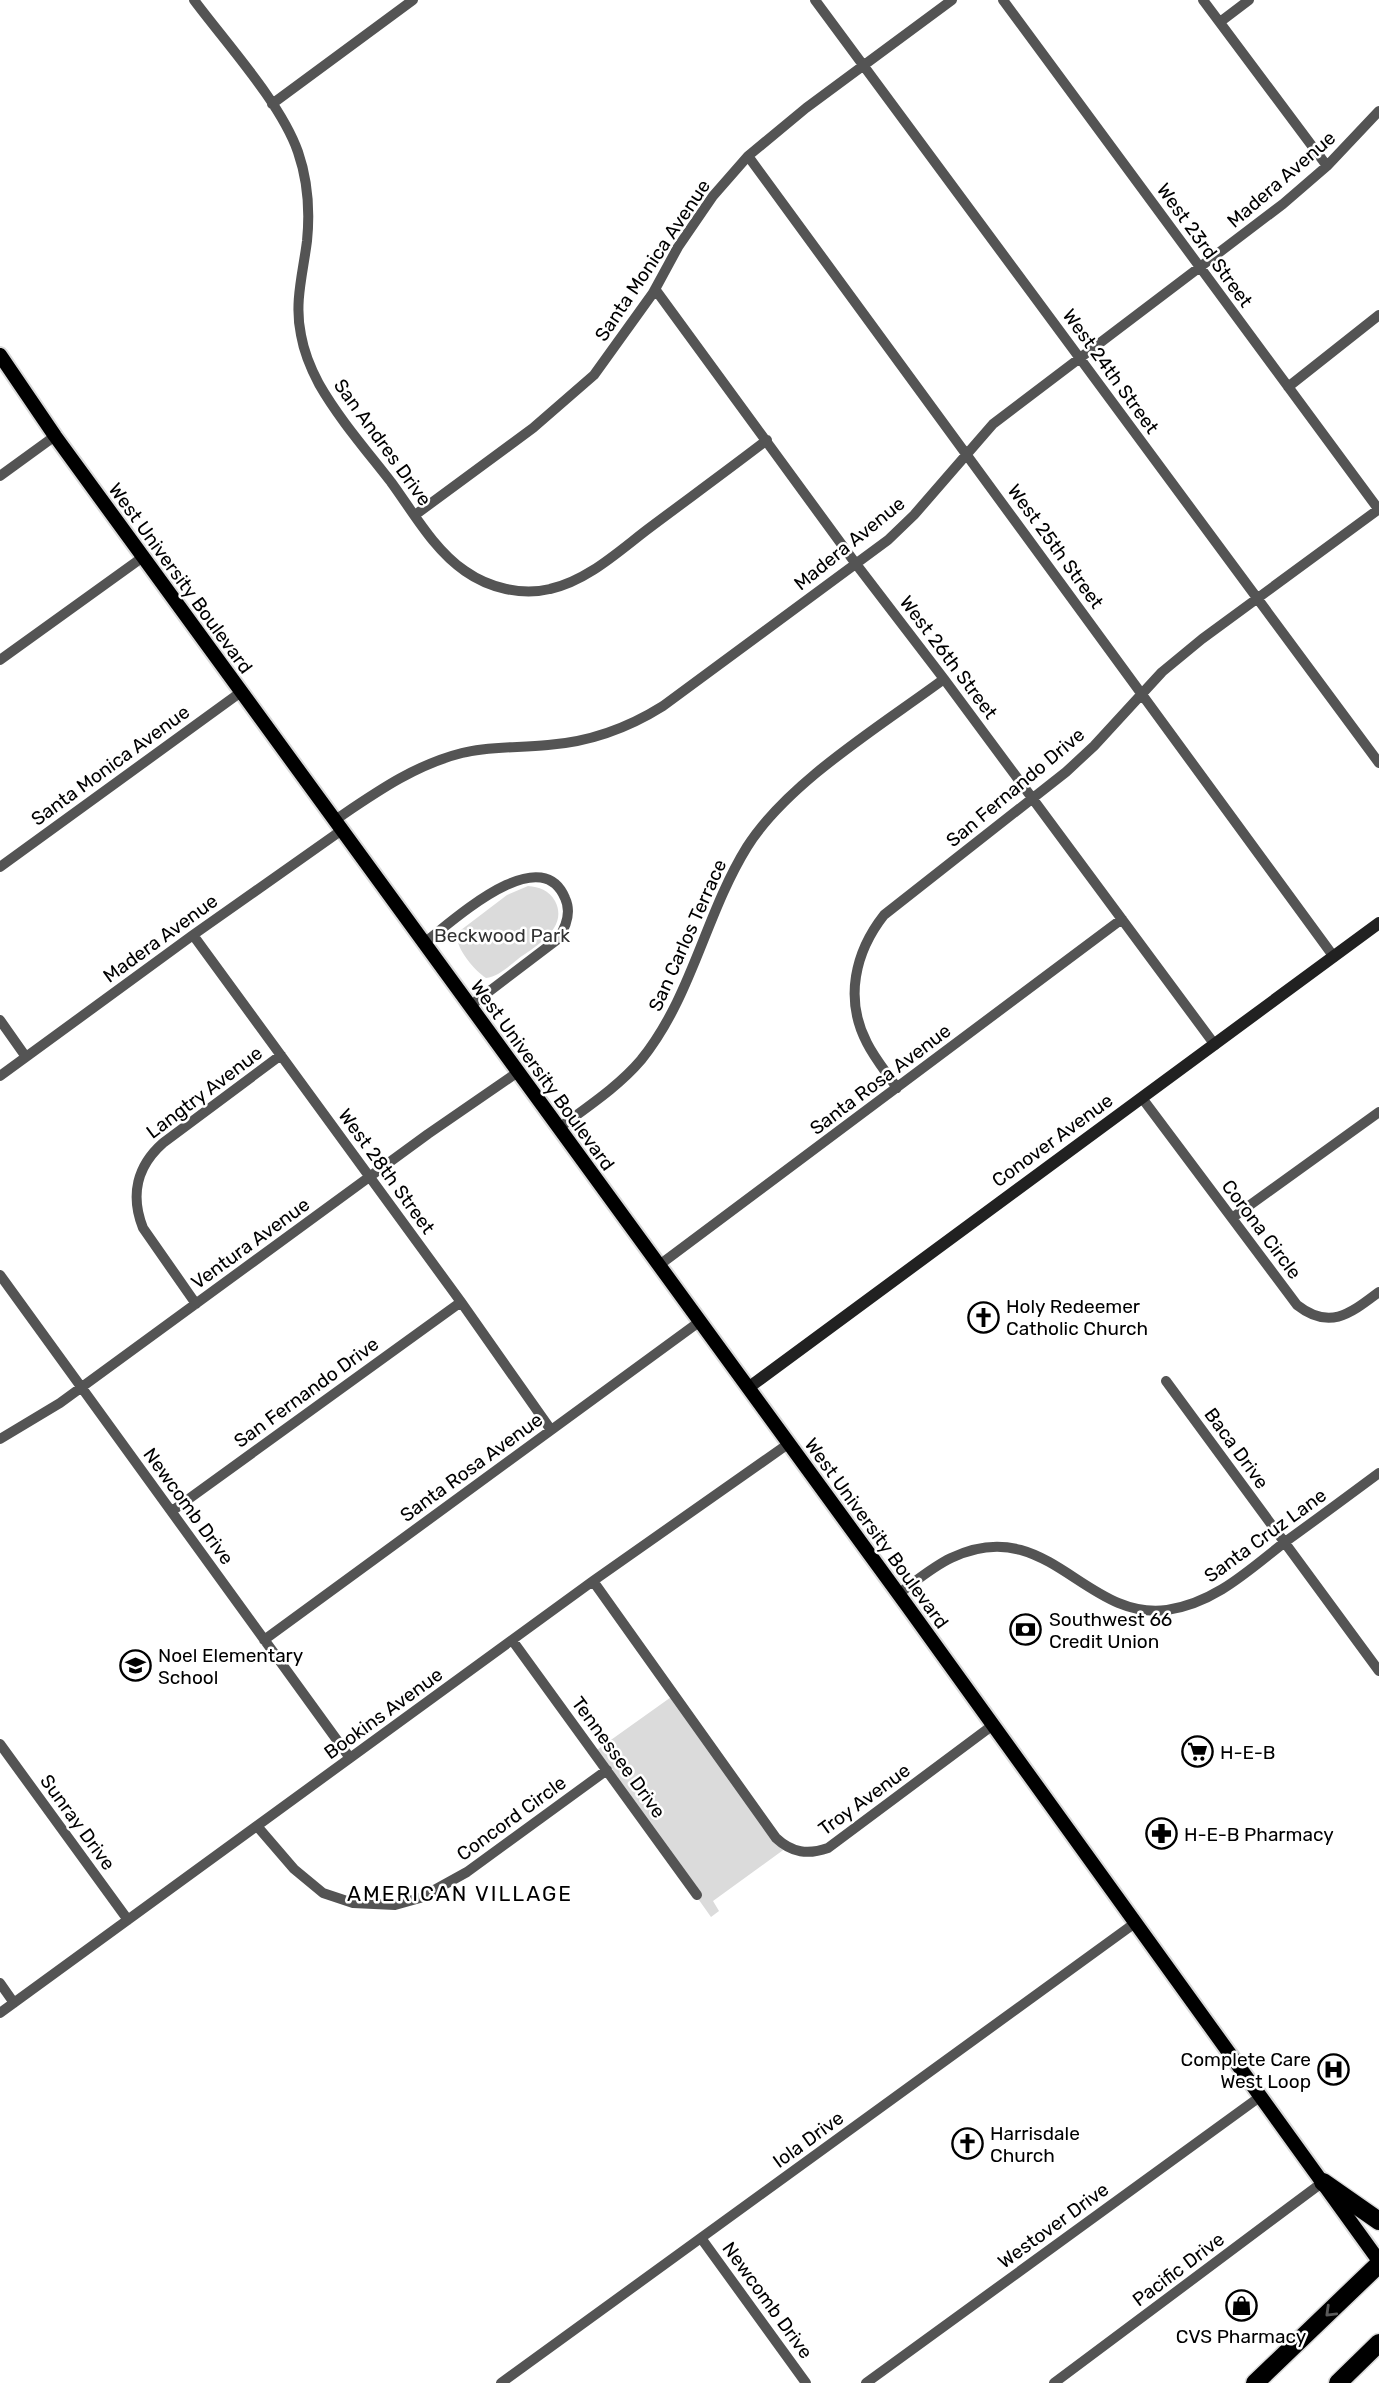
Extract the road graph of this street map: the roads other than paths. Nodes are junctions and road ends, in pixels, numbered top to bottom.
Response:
1 (194, 0) edge
2 (413, 0) edge
3 (815, 0) edge
4 (952, 0) edge
5 (1003, 0) edge
6 (1203, 0) edge
7 (1249, 0) edge
8 (1220, 22) junction
9 (863, 65) junction
10 (272, 104) junction
11 (1379, 111) edge
12 (748, 156) junction
13 (1327, 166) junction
14 (1200, 267) junction
15 (655, 289) junction
16 (1379, 315) edge
17 (0, 355) edge
18 (1079, 357) junction
19 (1288, 387) junction
20 (55, 436) junction
21 (767, 440) junction
22 (966, 453) junction
23 (0, 476) edge
24 (1379, 510) edge
25 (415, 515) junction
26 (143, 557) junction
27 (856, 564) junction
28 (1257, 598) junction
29 (0, 660) edge
30 (944, 679) junction
31 (241, 692) junction
32 (1141, 692) junction
33 (1379, 763) edge
34 (1033, 800) junction
35 (338, 825) junction
36 (0, 867) edge
37 (1122, 919) junction
38 (1379, 923) edge
39 (192, 935) junction
40 (424, 943) junction
41 (1334, 957) junction
42 (470, 1006) junction
43 (0, 1020) edge
44 (1215, 1045) junction
45 (281, 1055) junction
46 (26, 1057) junction
47 (518, 1072) junction
48 (0, 1076) edge
49 (897, 1088) junction
50 (1142, 1098) junction
51 (1379, 1112) edge
52 (559, 1128) junction
53 (370, 1177) junction
54 (1232, 1218) junction
55 (659, 1266) junction
56 (0, 1275) edge
57 (1379, 1292) edge
58 (461, 1302) junction
59 (196, 1304) junction
60 (699, 1322) junction
61 (1166, 1381) dead end
62 (81, 1387) junction
63 (748, 1388) junction
64 (551, 1430) junction
65 (0, 1439) edge
66 (788, 1444) junction
67 (1379, 1473) edge
68 (172, 1511) junction
69 (1284, 1544) junction
70 (593, 1581) junction
71 (898, 1594) junction
72 (264, 1640) junction
73 (512, 1640) junction
74 (1379, 1671) edge
75 (993, 1725) junction
76 (0, 1744) edge
77 (350, 1758) junction
78 (607, 1770) junction
79 (257, 1826) junction
80 (697, 1895) dead end
81 (128, 1920) junction
82 (1135, 1923) junction
83 (0, 1983) edge
84 (14, 2003) junction
85 (0, 2013) edge
86 (1261, 2096) junction
87 (1323, 2182) junction
88 (1379, 2221) edge
89 (701, 2238) junction
90 (1379, 2263) edge
91 (1375, 2347) edge
92 (501, 2383) edge
93 (806, 2383) edge
94 (866, 2383) edge
95 (1054, 2383) edge
96 (1255, 2383) edge
97 (1338, 2383) edge

1 - 10 street, San Andres Drive
2 - 10 street
3 - 9 street, West 24th Street
4 - 9 street, Santa Monica Avenue
5 - 14 street, West 23rd Street
6 - 8 street
7 - 8 street
8 - 13 street
9 - 12 street, Santa Monica Avenue
9 - 18 street, West 24th Street
10 - 25 street, San Andres Drive
11 - 13 street, Madera Avenue
12 - 15 street, Santa Monica Avenue
12 - 22 street, West 25th Street
13 - 14 street, Madera Avenue
14 - 18 street, Madera Avenue
14 - 19 street, West 23rd Street
15 - 21 street, West 26th Street
15 - 25 street, Santa Monica Avenue
16 - 19 street
17 - 20 main road, West University Boulevard
18 - 22 street, Madera Avenue
18 - 28 street, West 24th Street
19 - 24 street, West 23rd Street
20 - 23 street
20 - 26 main road, West University Boulevard
21 - 25 street, San Andres Drive
21 - 27 street, West 26th Street
22 - 27 street, Madera Avenue
22 - 32 street, West 25th Street
24 - 28 street, San Fernando Drive
26 - 29 street
26 - 31 main road, West University Boulevard
27 - 30 street, West 26th Street
27 - 35 street, Madera Avenue
28 - 32 street, San Fernando Drive
28 - 33 street, West 24th Street
30 - 34 street, West 26th Street
30 - 52 street, San Carlos Terrace
31 - 35 main road, West University Boulevard
31 - 36 street, Santa Monica Avenue
32 - 34 street, San Fernando Drive
32 - 41 street, West 25th Street
34 - 37 street, West 26th Street
34 - 49 street, San Fernando Drive
35 - 39 street, Madera Avenue
35 - 40 main road, West University Boulevard
37 - 44 street, West 26th Street
37 - 49 street, Santa Rosa Avenue
38 - 41 street, Conover Avenue
39 - 45 street, West 28th Street
39 - 46 street, Madera Avenue
40 - 42 main road, West University Boulevard
40 - 42 street
41 - 44 street, Conover Avenue
42 - 47 main road, West University Boulevard
43 - 46 street
44 - 50 street, Conover Avenue
45 - 53 street, West 28th Street
45 - 59 street, Langtry Avenue
46 - 48 street, Madera Avenue
47 - 52 main road, West University Boulevard
47 - 53 street, Ventura Avenue
49 - 55 street, Santa Rosa Avenue
50 - 54 street, Corona Circle
50 - 63 street, Conover Avenue
51 - 54 street
52 - 55 main road, West University Boulevard
53 - 58 street, West 28th Street
53 - 59 street, Ventura Avenue
54 - 57 street, Corona Circle
55 - 60 main road, West University Boulevard
56 - 62 street, Newcomb Drive
58 - 64 street, West 28th Street
58 - 68 street, San Fernando Drive
59 - 62 street, Ventura Avenue
60 - 63 main road, West University Boulevard
60 - 64 street, Santa Rosa Avenue
61 - 69 street, Baca Drive
62 - 65 street, Ventura Avenue
62 - 68 street, Newcomb Drive
63 - 66 main road, West University Boulevard
64 - 72 street, Santa Rosa Avenue
66 - 70 street, Bookins Avenue
66 - 71 main road, West University Boulevard
67 - 69 street, Santa Cruz Lane
68 - 72 street, Newcomb Drive
69 - 71 street, Santa Cruz Lane
69 - 74 street, Baca Drive
70 - 73 street, Bookins Avenue
70 - 75 street, Troy Avenue
71 - 75 main road, West University Boulevard
72 - 77 street, Newcomb Drive
73 - 77 street, Bookins Avenue
73 - 78 street, Tennessee Drive
75 - 82 main road, West University Boulevard
76 - 81 street, Sunray Drive
77 - 79 street, Bookins Avenue
78 - 79 street, Concord Circle
78 - 80 street, Tennessee Drive
79 - 81 street, Bookins Avenue
81 - 84 street, Bookins Avenue
82 - 86 main road, West University Boulevard
82 - 89 street, Iola Drive
83 - 84 street
84 - 85 street, Bookins Avenue
86 - 87 main road, West University Boulevard
86 - 94 street, Westover Drive
87 - 88 highway
87 - 90 main road, West University Boulevard
87 - 95 street, Pacific Drive
89 - 92 street, Iola Drive
89 - 93 street, Newcomb Drive
90 -> 96 highway
91 - 97 highway

